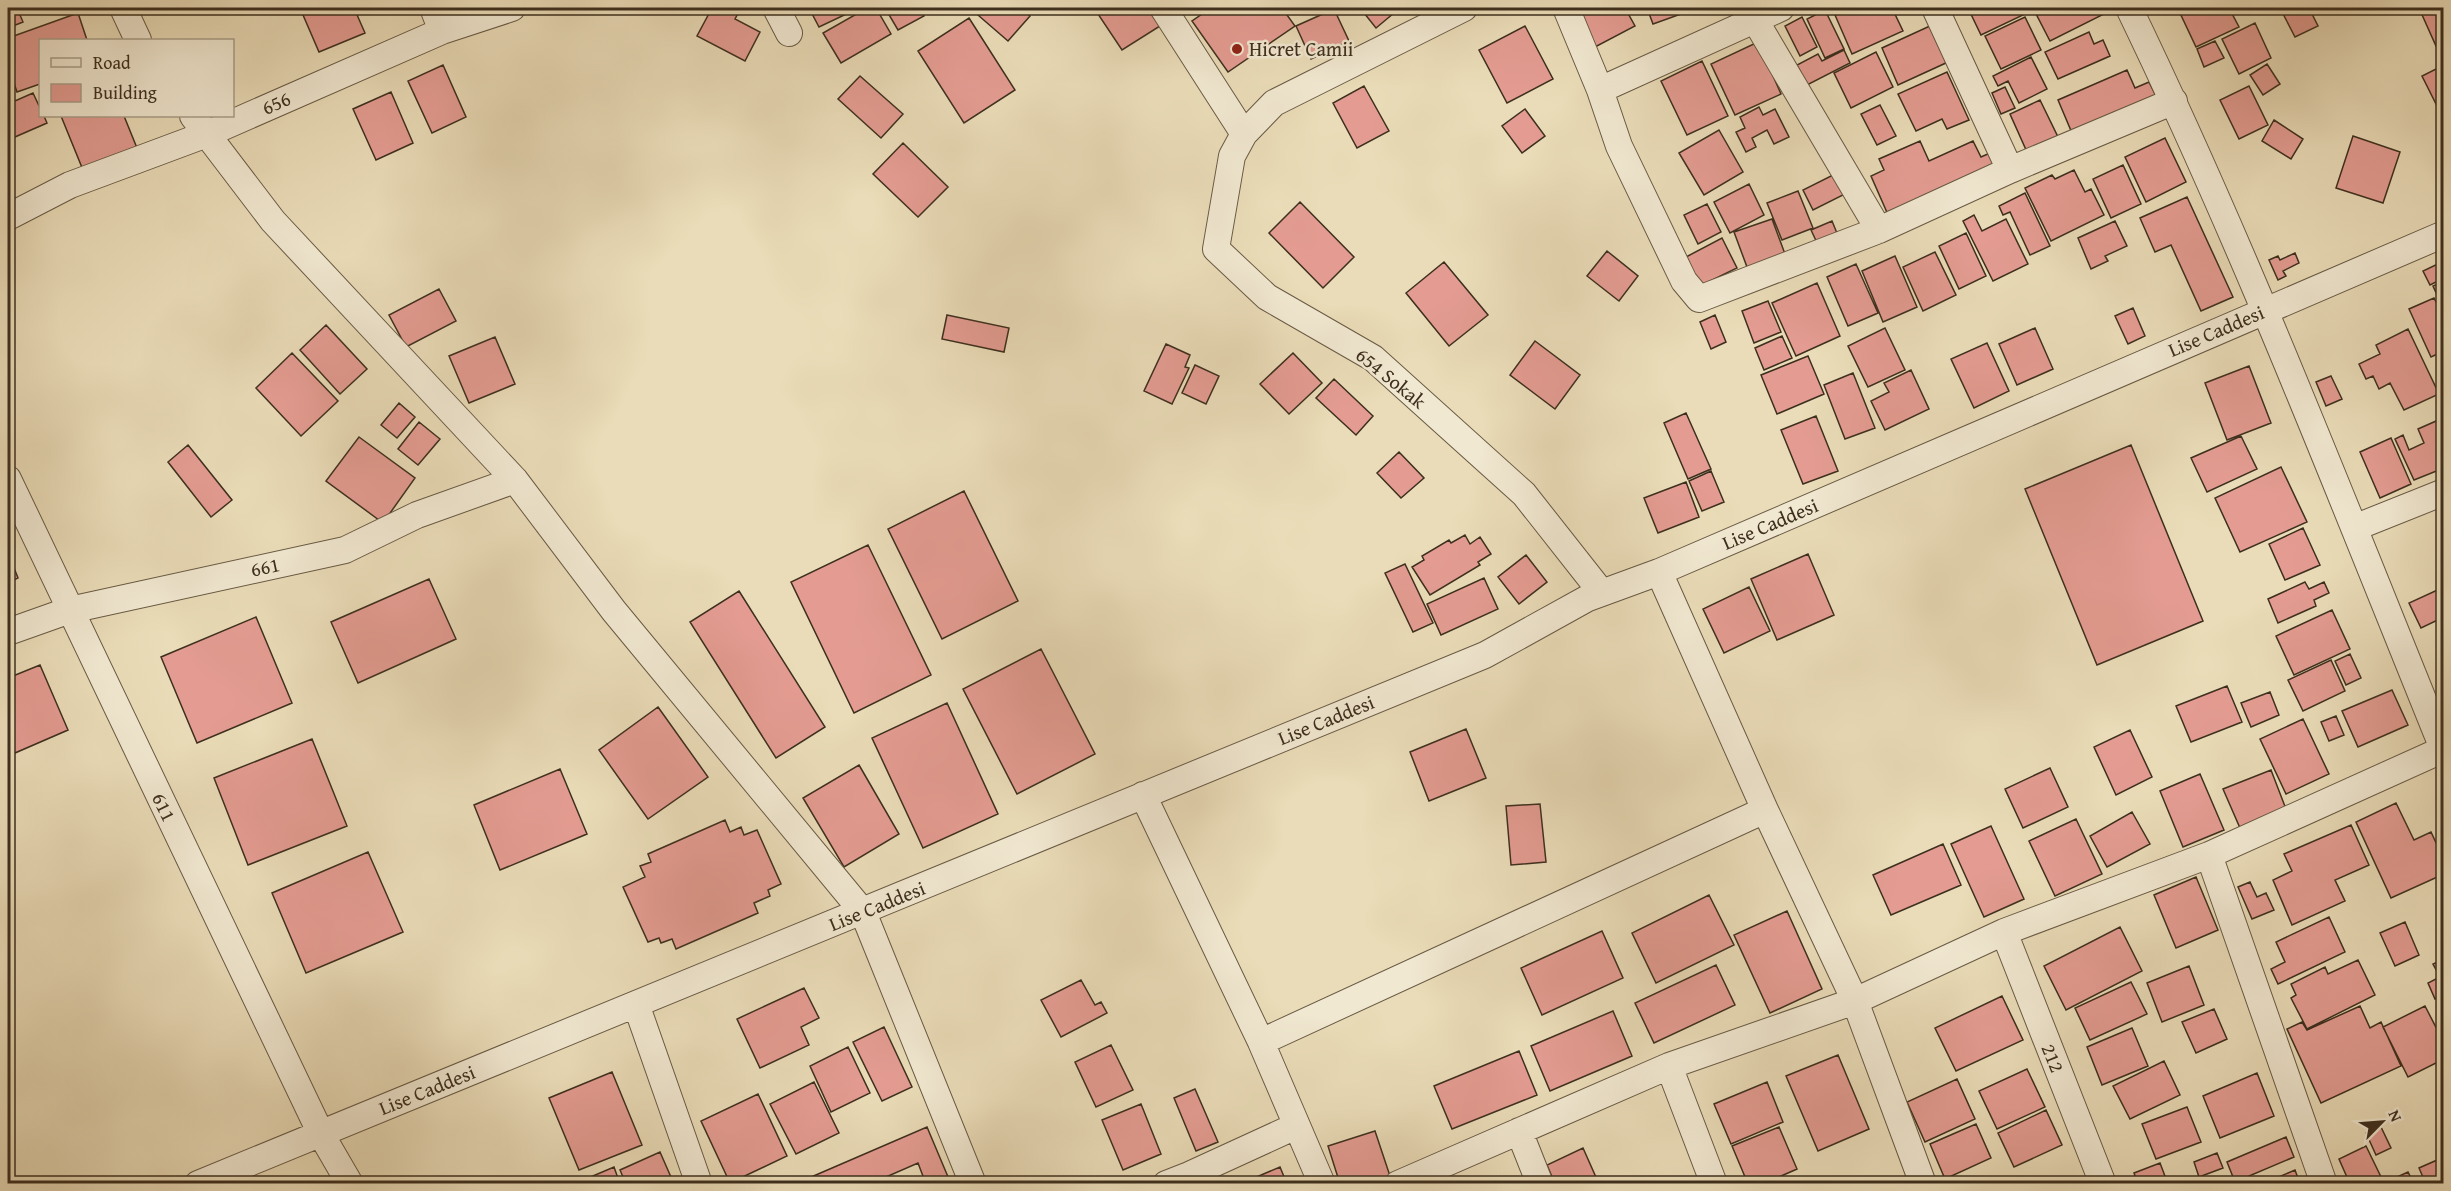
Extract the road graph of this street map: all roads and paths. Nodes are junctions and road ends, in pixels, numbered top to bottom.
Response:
1 (123, 8) edge
2 (512, 8) edge
3 (776, 8) edge
4 (1163, 8) edge
5 (1464, 8) edge
6 (1566, 8) edge
7 (1781, 8) edge
8 (1935, 8) edge
9 (2129, 8) edge
10 (1750, 14) edge
11 (437, 19) edge
12 (789, 33) dead end
13 (138, 39) edge
14 (1599, 90) junction
15 (2174, 101) junction
16 (234, 109) edge
17 (216, 117) edge
18 (200, 124) edge
19 (1244, 134) junction
20 (2010, 170) junction
21 (8, 217) edge
22 (1879, 230) junction
23 (2444, 234) edge
24 (2264, 310) junction
25 (8, 479) edge
26 (515, 480) junction
27 (2444, 492) edge
28 (2354, 528) junction
29 (1659, 572) junction
30 (1602, 593) junction
31 (70, 610) junction
32 (8, 632) edge
33 (2443, 750) edge
34 (1143, 795) junction
35 (1765, 810) junction
36 (2209, 855) junction
37 (863, 912) junction
38 (2004, 932) junction
39 (1855, 1001) junction
40 (636, 1004) junction
41 (1261, 1042) junction
42 (1670, 1066) junction
43 (1296, 1126) junction
44 (1519, 1131) junction
45 (321, 1134) junction
46 (198, 1184) edge
47 (350, 1184) edge
48 (699, 1184) edge
49 (973, 1184) edge
50 (1166, 1184) edge
51 (1322, 1184) edge
52 (1398, 1184) edge
53 (1540, 1184) edge
54 (1714, 1184) edge
55 (1923, 1184) edge
56 (2103, 1184) edge
57 (2324, 1184) edge

1 - 13 street
2 - 11 street, 656
3 - 12 street
4 - 19 street
5 - 19 street
6 - 14 street
7 - 10 street
8 - 20 street
9 - 15 street
10 - 14 street
10 - 22 street
11 - 16 street, 656
14 - 22 street
15 - 20 street
15 - 24 street
17 - 18 street, 656
18 - 21 street, 656
18 - 26 street
19 - 30 street, 654 Sokak
20 - 22 street
23 - 24 street, Lise Caddesi
24 - 28 street
24 - 29 street, Lise Caddesi
25 - 31 street, 611
26 - 31 street, 661
26 - 37 street
27 - 28 street
28 - 33 street
29 - 30 street, Lise Caddesi
29 - 35 street
30 - 34 street, Lise Caddesi
31 - 32 street, 661
31 - 45 street, 611
33 - 36 street
34 - 37 street, Lise Caddesi
34 - 41 street
35 - 39 street
35 - 41 street
36 - 38 street
36 - 57 street
37 - 40 street, Lise Caddesi
37 - 49 street
38 - 39 street
38 - 56 street, 212
39 - 42 street
39 - 55 street
40 - 45 street, Lise Caddesi
40 - 48 street
41 - 43 street
42 - 44 street
42 - 54 street
43 - 50 street
43 - 51 street
44 - 52 street
44 - 53 street
45 - 46 street, Lise Caddesi
45 - 47 street, 611

